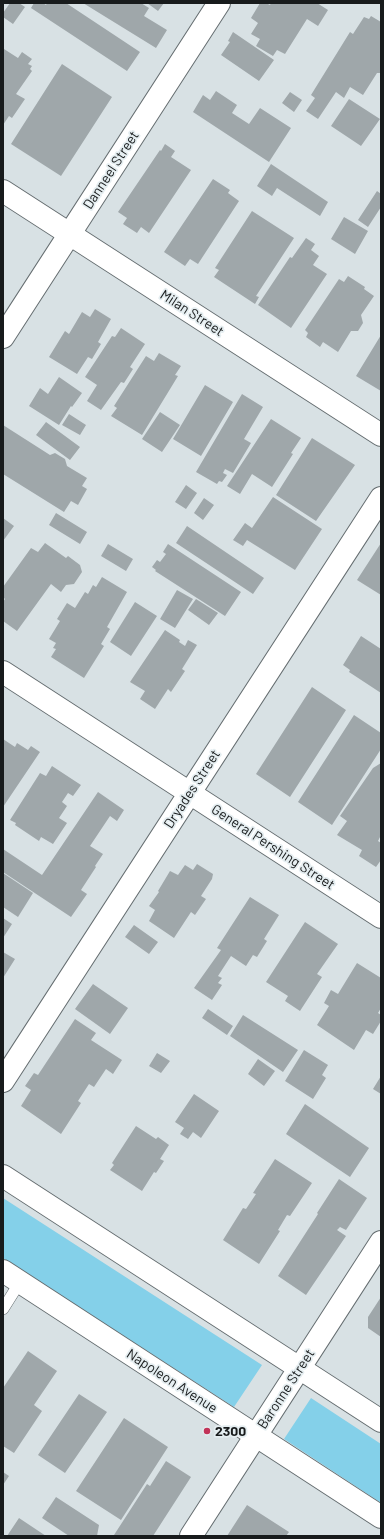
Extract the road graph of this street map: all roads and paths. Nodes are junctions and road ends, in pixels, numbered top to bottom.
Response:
1 (219, 3) edge
2 (3, 191) edge
3 (70, 234) junction
4 (3, 337) edge
5 (381, 436) edge
6 (381, 498) edge
7 (3, 672) edge
8 (190, 793) junction
9 (381, 917) edge
10 (3, 1081) edge
11 (3, 1176) edge
12 (381, 1242) edge
13 (12, 1277) edge
14 (3, 1309) edge
15 (299, 1368) junction
16 (381, 1421) edge
17 (256, 1436) junction
18 (381, 1517) edge
19 (191, 1536) edge

1 - 3 street, Danneel Street
2 - 3 street, Milan Street
3 - 4 street, Danneel Street
3 - 5 street, Milan Street
6 - 8 street, Dryades Street
7 - 8 street, General Pershing Street
8 - 9 street, General Pershing Street
8 - 10 street, Dryades Street
11 - 15 street
12 - 15 street, Baronne Street
13 - 14 lane
13 - 17 street, Napoleon Avenue
15 - 16 street
15 - 17 street, Baronne Street
17 - 18 street, Napoleon Avenue
17 - 19 street, Baronne Street

